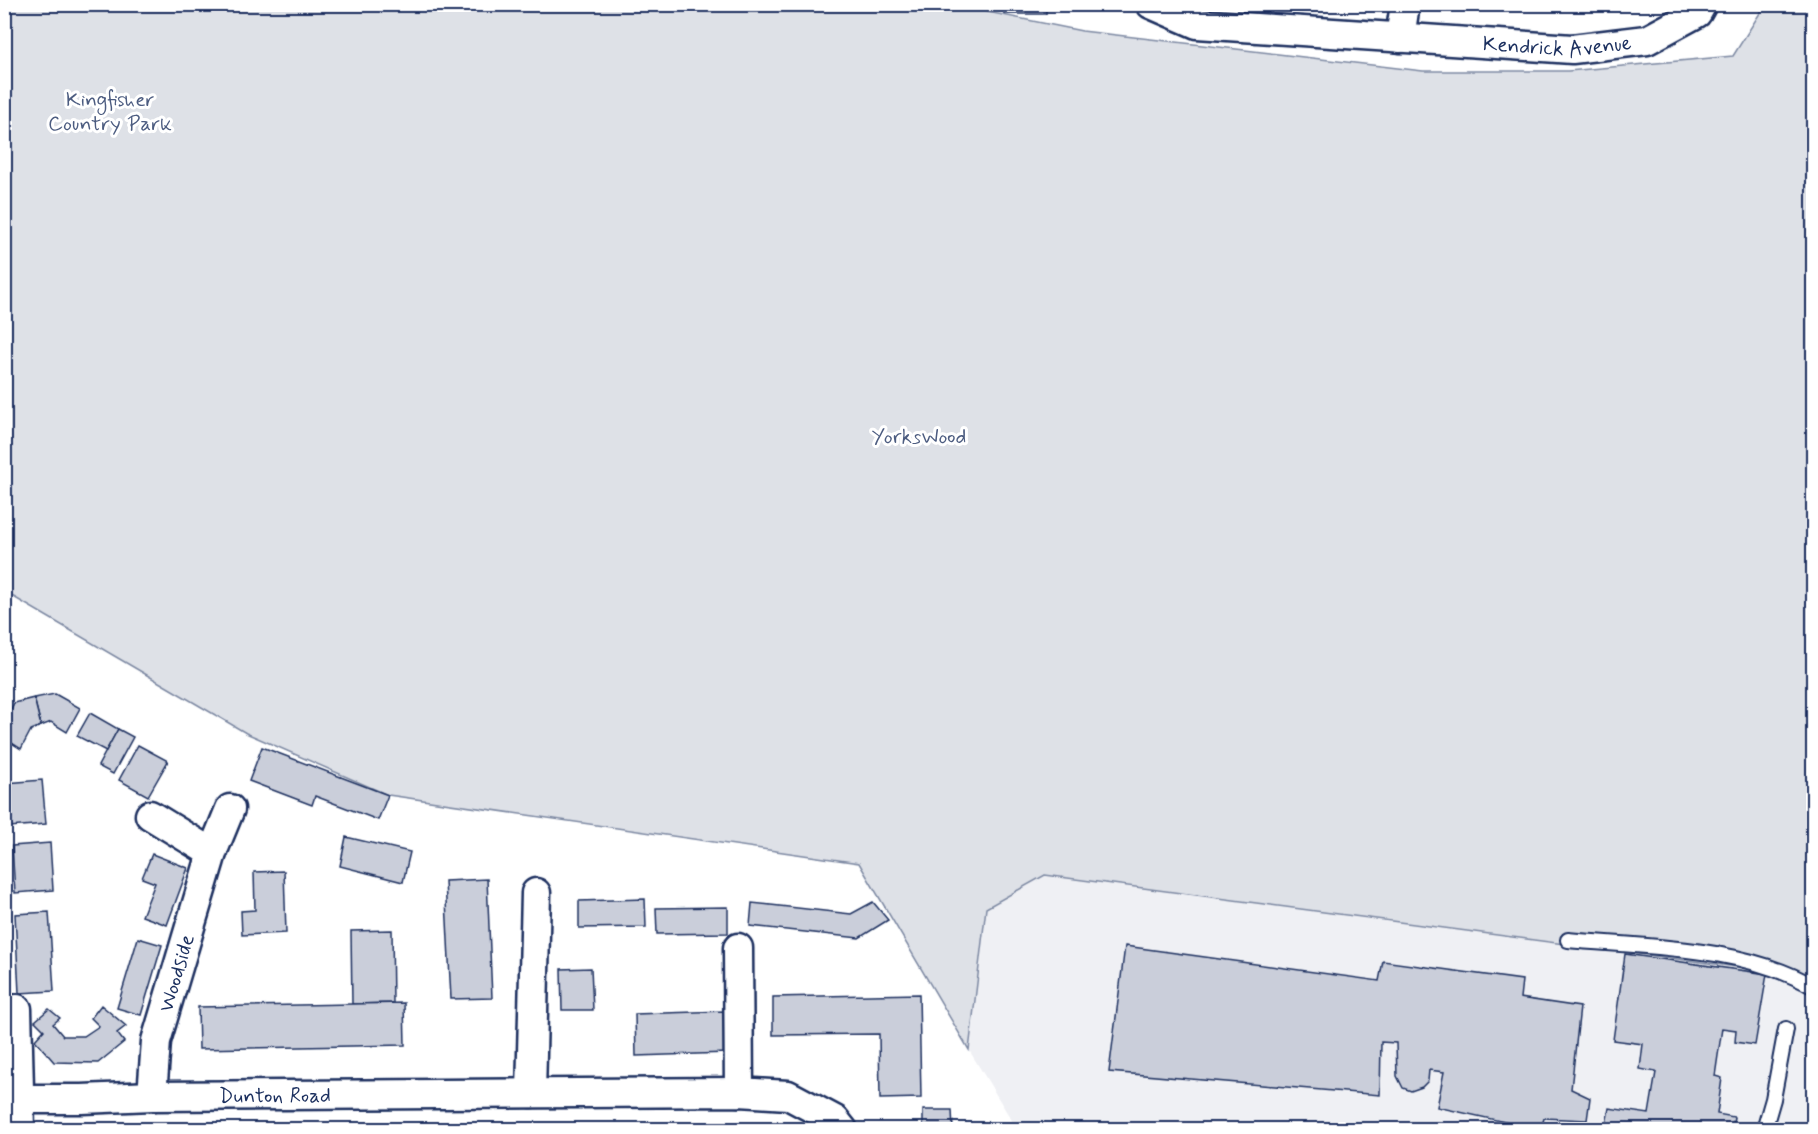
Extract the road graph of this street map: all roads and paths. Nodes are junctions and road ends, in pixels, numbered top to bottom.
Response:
1 (1151, 4) edge
2 (1406, 4) edge
3 (1702, 4) edge
4 (1400, 38) junction
5 (230, 809) dead end
6 (150, 815) dead end
7 (212, 853) junction
8 (536, 893) dead end
9 (4, 934) edge
10 (1568, 940) dead end
11 (738, 948) dead end
12 (1814, 987) edge
13 (17, 1009) joint
14 (1785, 1029) dead end
15 (739, 1092) junction
16 (531, 1094) junction
17 (152, 1096) junction
18 (20, 1099) junction
19 (20, 1130) edge
20 (843, 1130) edge
21 (1764, 1130) edge

1 - 4 street, Kendrick Avenue
2 - 4 street
3 - 4 street, Kendrick Avenue
5 - 7 street, Woodside
6 - 7 street
7 - 17 street, Woodside
8 - 16 street
9 - 13 path
10 - 12 lane
11 - 15 street
13 - 18 street
14 - 21 lane
15 - 16 street, Dunton Road
15 - 20 street, Dunton Road
16 - 17 street, Dunton Road
17 - 18 street, Dunton Road
18 - 19 street

